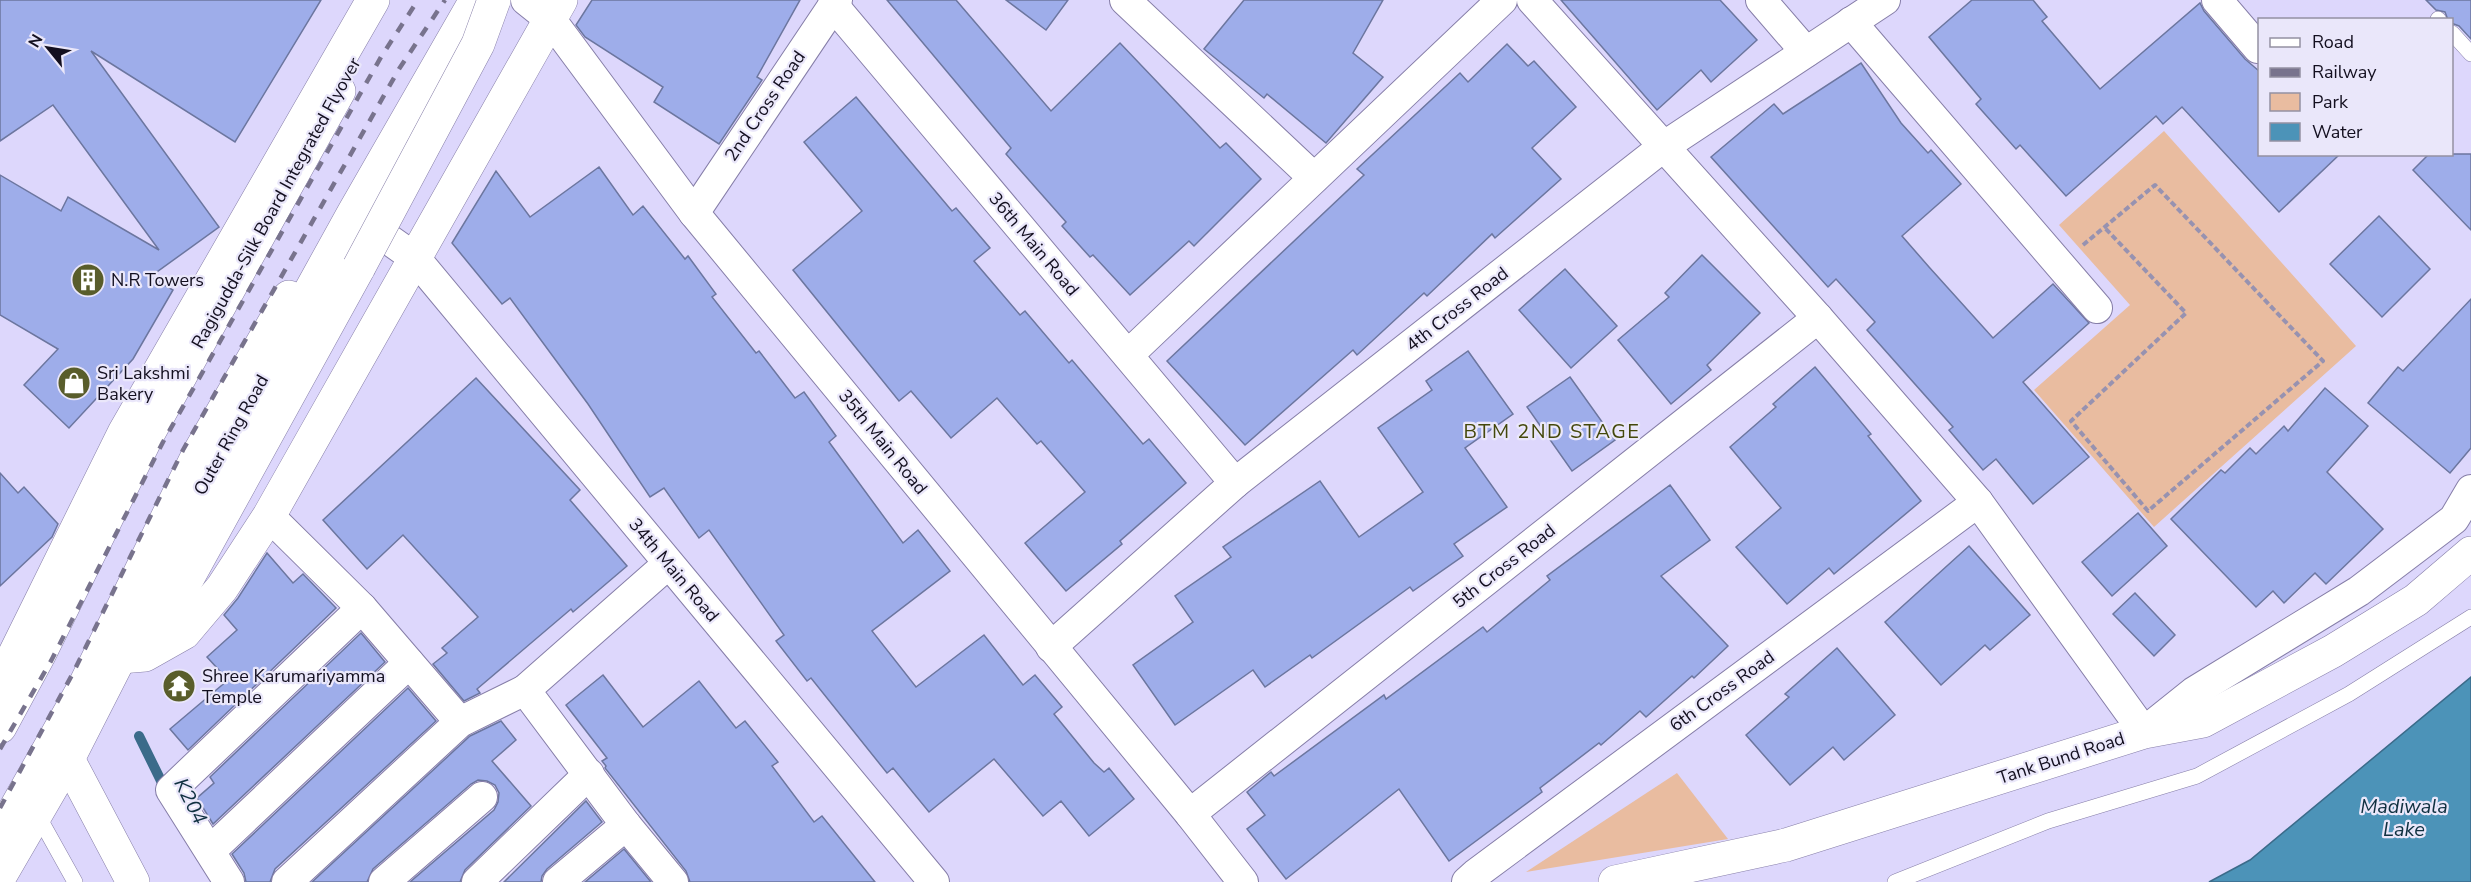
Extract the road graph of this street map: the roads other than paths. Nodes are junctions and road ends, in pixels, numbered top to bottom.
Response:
1 (373, 0) edge
2 (390, 0) edge
3 (463, 0) edge
4 (476, 0) edge
5 (494, 0) edge
6 (1125, 0) edge
7 (1502, 0) edge
8 (1532, 0) edge
9 (1761, 0) edge
10 (1886, 0) edge
11 (2217, 0) edge
12 (835, 3) edge
13 (546, 6) edge
14 (1851, 22) junction
15 (2453, 35) edge
16 (2258, 48) edge
17 (1806, 52) junction
18 (2471, 54) edge
19 (1664, 147) junction
20 (1314, 178) junction
21 (694, 213) junction
22 (353, 214) junction
23 (416, 258) junction
24 (2097, 308) dead end
25 (1818, 318) junction
26 (1128, 355) junction
27 (1235, 483) junction
28 (2471, 490) edge
29 (1978, 502) junction
30 (269, 516) junction
31 (2471, 553) edge
32 (669, 564) junction
33 (362, 608) junction
34 (2471, 617) edge
35 (134, 626) junction
36 (1051, 647) junction
37 (120, 657) junction
38 (409, 663) junction
39 (4, 665) edge
40 (525, 690) junction
41 (460, 722) junction
42 (0, 727) edge
43 (2144, 732) junction
44 (68, 759) junction
45 (589, 774) junction
46 (482, 797) dead end
47 (36, 812) junction
48 (1190, 814) junction
49 (626, 825) junction
50 (0, 836) edge
51 (210, 851) junction
52 (0, 876) edge
53 (75, 882) edge
54 (133, 882) edge
55 (229, 882) edge
56 (287, 882) edge
57 (384, 882) edge
58 (477, 882) edge
59 (558, 882) edge
60 (673, 882) edge
61 (934, 882) edge
62 (1243, 882) edge
63 (1467, 882) edge
64 (1615, 882) edge
65 (1895, 882) edge

1 - 39 main road
2 - 42 main road, Ragigudda-Silk Board Integrated Flyover
3 - 50 main road
4 - 22 main road, Outer Ring Road
5 - 35 main road, bridge
6 - 20 street
7 - 20 street
8 - 19 street
9 - 17 street
10 - 14 street, 4th Cross Road
11 - 16 street
12 - 21 street, 2nd Cross Road
12 - 26 street, 36th Main Road
13 - 21 street, 35th Main Road
13 - 23 main road
14 - 17 street, 4th Cross Road
14 - 24 street
15 - 18 lane
17 - 19 street, 4th Cross Road
19 - 25 street
19 - 27 street, 4th Cross Road
20 - 26 street
21 - 36 street, 35th Main Road
22 - 23 street, 34th Main Road
22 - 35 main road, Outer Ring Road
23 - 30 main road
23 - 32 street, 34th Main Road
25 - 29 street
25 - 48 street, 5th Cross Road
26 - 27 street, 36th Main Road
27 - 36 street, 4th Cross Road
28 - 43 street
29 - 43 street
29 - 63 street, 6th Cross Road
30 - 33 street
30 - 37 main road
31 - 43 main road, Tank Bund Road
32 - 40 street
32 - 61 street, 34th Main Road
33 - 38 street
33 - 51 street
34 - 65 lane
35 - 37 main road, Outer Ring Road
36 - 48 street, 35th Main Road
37 - 44 main road, Outer Ring Road
38 - 41 street
38 - 51 street
40 - 41 street
40 - 45 street
41 - 56 street
43 - 64 main road, Tank Bund Road
44 - 47 main road, Outer Ring Road
44 - 54 main road
45 - 49 street
45 - 58 street
46 - 57 street
47 - 52 main road, Outer Ring Road
47 - 53 lane
48 - 62 street, 35th Main Road
49 - 59 street
49 - 60 street
51 - 55 street

